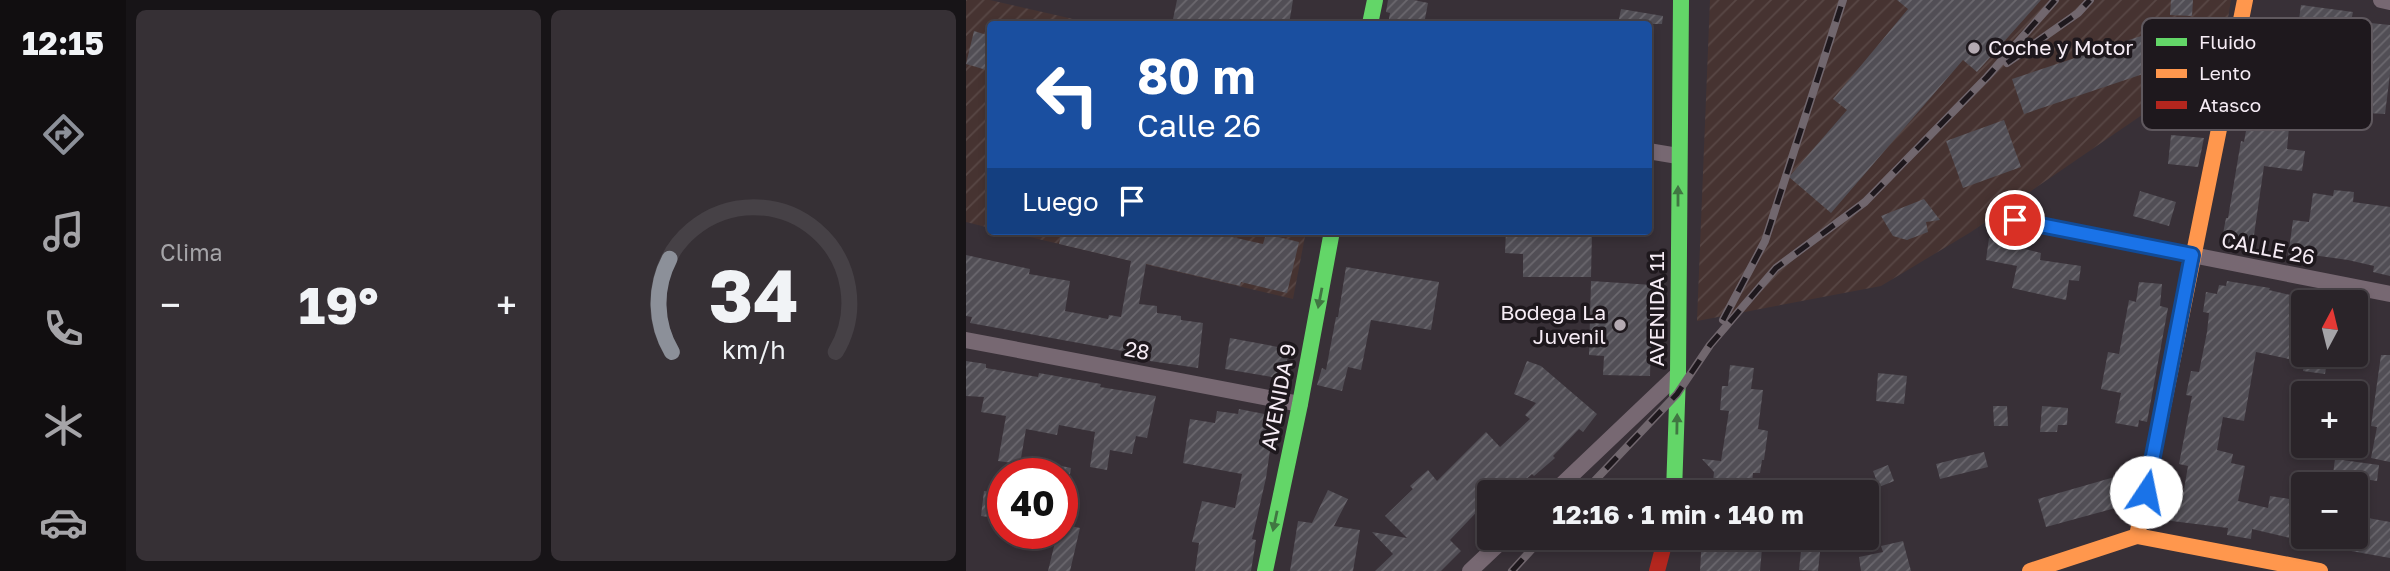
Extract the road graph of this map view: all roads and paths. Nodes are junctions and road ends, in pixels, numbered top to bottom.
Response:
1 (1375, 0) edge
2 (1681, 0) edge
3 (2245, 0) edge
4 (2381, 0) edge
5 (2390, 2) edge
6 (2241, 18) edge
7 (1371, 21) edge
8 (2218, 130) edge
9 (1652, 152) edge
10 (1678, 156) junction
11 (2015, 220) dead end
12 (1331, 235) edge
13 (2192, 255) junction
14 (2390, 294) edge
15 (966, 340) edge
16 (1678, 374) junction
17 (1300, 404) junction
18 (1567, 480) edge
19 (1674, 480) edge
20 (2137, 536) junction
21 (1492, 550) edge
22 (1663, 550) edge
23 (2056, 567) edge
24 (1265, 571) edge
25 (1470, 571) edge
26 (1657, 571) edge
27 (2030, 571) edge
28 (2320, 571) edge

1 - 7 main road
2 - 10 main road, AVENIDA 11
3 - 6 main road
4 - 5 street
8 - 13 main road
9 - 10 street
16 -> 10 main road, AVENIDA 11
11 - 13 street, CALLE 26
12 -> 17 main road, AVENIDA 9
13 - 14 street, CALLE 26
13 - 20 main road
15 - 17 street, 28
16 - 18 street
19 -> 16 main road, AVENIDA 11
17 -> 24 main road, AVENIDA 9
20 - 23 main road
20 - 28 main road
21 - 25 street
22 - 26 main road
23 - 27 main road

